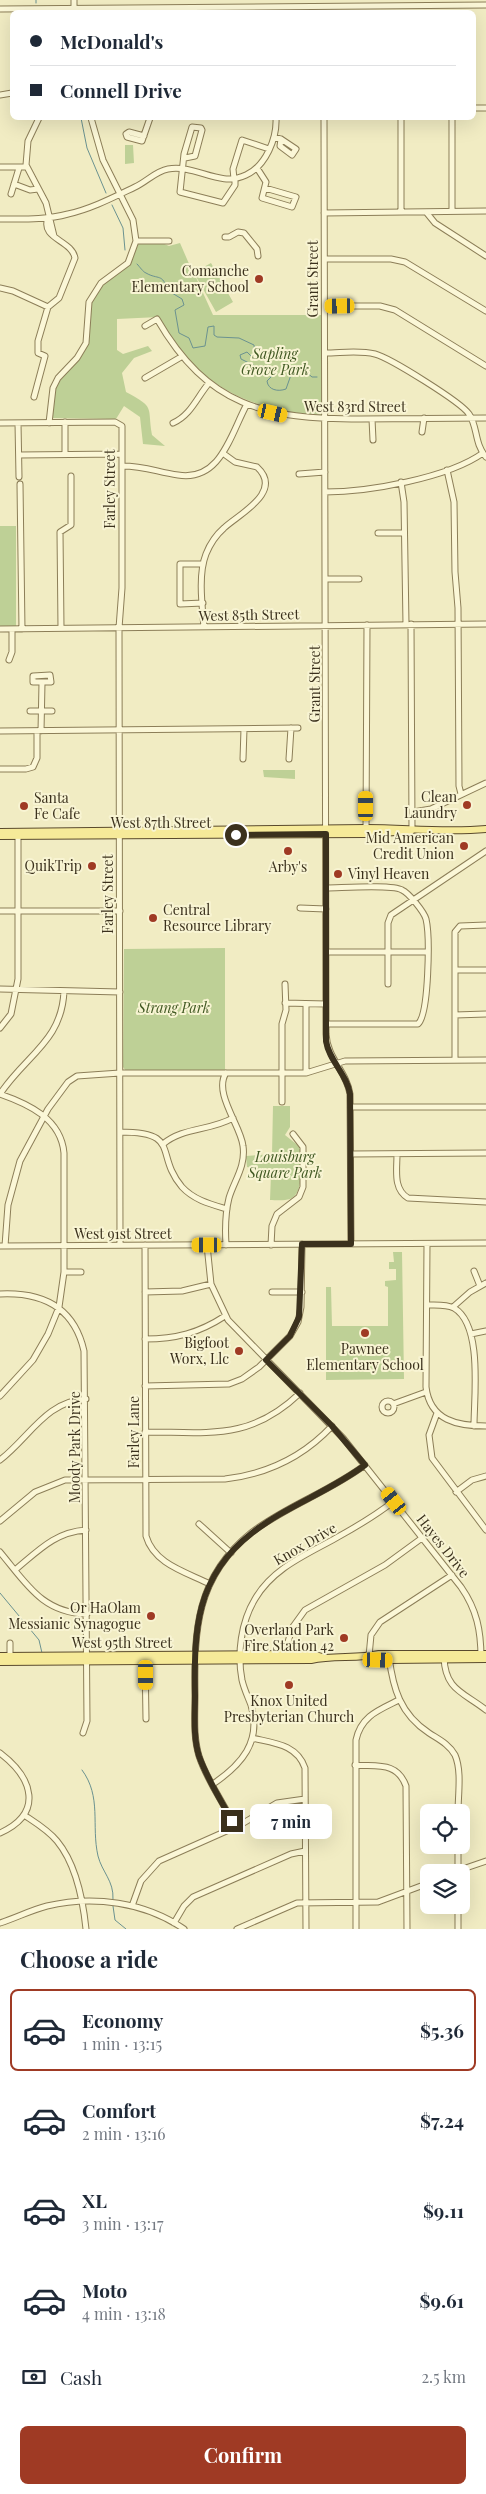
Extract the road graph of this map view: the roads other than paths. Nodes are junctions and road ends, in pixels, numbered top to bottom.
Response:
1 (74, 0) edge
2 (176, 0) edge
3 (232, 0) edge
4 (298, 0) edge
5 (400, 3) edge
6 (461, 3) edge
7 (486, 5) edge
8 (452, 6) junction
9 (231, 7) junction
10 (298, 7) junction
11 (177, 8) junction
12 (0, 9) edge
13 (74, 10) edge
14 (223, 10) edge
15 (273, 10) edge
16 (324, 10) edge
17 (452, 10) edge
18 (38, 120) edge
19 (92, 120) edge
20 (149, 120) edge
21 (276, 120) edge
22 (324, 120) edge
23 (401, 120) edge
24 (452, 120) edge
25 (144, 136) dead end
26 (274, 136) junction
27 (281, 139) dead end
28 (269, 149) junction
29 (185, 158) junction
30 (0, 167) edge
31 (26, 167) junction
32 (19, 168) junction
33 (184, 168) junction
34 (257, 168) junction
35 (234, 179) junction
36 (14, 184) junction
37 (265, 188) junction
38 (38, 189) junction
39 (10, 194) dead end
40 (119, 194) junction
41 (452, 211) junction
42 (486, 211) edge
43 (324, 212) junction
44 (401, 212) junction
45 (426, 212) junction
46 (48, 218) junction
47 (0, 219) edge
48 (225, 237) dead end
49 (136, 241) junction
50 (169, 241) dead end
51 (258, 256) dead end
52 (486, 256) edge
53 (325, 259) junction
54 (0, 288) edge
55 (325, 306) junction
56 (48, 307) junction
57 (486, 311) edge
58 (145, 326) dead end
59 (325, 353) junction
60 (181, 357) junction
61 (486, 366) edge
62 (145, 378) dead end
63 (209, 383) junction
64 (34, 397) dead end
65 (247, 404) junction
66 (424, 418) junction
67 (472, 418) junction
68 (486, 418) edge
69 (325, 419) junction
70 (372, 419) junction
71 (48, 422) junction
72 (65, 422) junction
73 (0, 423) edge
74 (18, 423) junction
75 (173, 423) dead end
76 (422, 432) dead end
77 (373, 440) dead end
78 (65, 454) junction
79 (122, 454) junction
80 (224, 454) junction
81 (19, 455) junction
82 (484, 455) edge
83 (122, 466) junction
84 (447, 470) junction
85 (325, 472) junction
86 (299, 474) dead end
87 (71, 476) dead end
88 (19, 478) dead end
89 (401, 482) junction
90 (20, 484) dead end
91 (325, 492) junction
92 (378, 533) dead end
93 (404, 533) junction
94 (203, 564) junction
95 (326, 579) junction
96 (358, 579) dead end
97 (203, 604) junction
98 (408, 624) junction
99 (459, 624) junction
100 (486, 624) edge
101 (326, 625) junction
102 (367, 625) junction
103 (204, 627) junction
104 (61, 628) junction
105 (119, 628) junction
106 (0, 629) edge
107 (12, 629) junction
108 (22, 629) junction
109 (8, 660) dead end
110 (42, 683) dead end
111 (30, 711) dead end
112 (41, 711) junction
113 (52, 711) dead end
114 (291, 728) junction
115 (298, 728) dead end
116 (244, 729) junction
117 (119, 730) junction
118 (0, 731) edge
119 (39, 731) junction
120 (243, 759) dead end
121 (289, 759) dead end
122 (0, 769) edge
123 (486, 783) edge
124 (461, 794) junction
125 (413, 812) junction
126 (486, 829) edge
127 (412, 830) junction
128 (326, 831) junction
129 (366, 831) junction
130 (0, 832) edge
131 (120, 833) junction
132 (18, 834) junction
133 (0, 836) edge
134 (486, 851) edge
135 (326, 888) junction
136 (412, 900) junction
137 (300, 908) dead end
138 (326, 909) junction
139 (0, 911) edge
140 (17, 911) junction
141 (120, 911) junction
142 (486, 925) edge
143 (326, 952) junction
144 (388, 952) junction
145 (427, 952) junction
146 (455, 970) junction
147 (486, 970) edge
148 (285, 984) dead end
149 (388, 984) dead end
150 (0, 989) edge
151 (16, 989) junction
152 (64, 991) junction
153 (120, 992) junction
154 (285, 1003) junction
155 (306, 1004) junction
156 (326, 1004) junction
157 (486, 1014) edge
158 (455, 1015) junction
159 (326, 1024) junction
160 (0, 1028) edge
161 (455, 1060) junction
162 (486, 1060) edge
163 (336, 1063) junction
164 (120, 1073) junction
165 (226, 1073) junction
166 (282, 1073) junction
167 (306, 1073) junction
168 (0, 1094) edge
169 (282, 1102) dead end
170 (486, 1107) edge
171 (350, 1108) junction
172 (44, 1115) junction
173 (232, 1118) junction
174 (120, 1132) junction
175 (293, 1134) dead end
176 (163, 1144) junction
177 (351, 1154) junction
178 (397, 1154) junction
179 (486, 1154) edge
180 (486, 1202) edge
181 (227, 1209) junction
182 (486, 1243) edge
183 (302, 1244) junction
184 (351, 1244) junction
185 (427, 1244) junction
186 (120, 1245) junction
187 (145, 1245) junction
188 (207, 1245) junction
189 (226, 1245) junction
190 (272, 1245) junction
191 (2, 1246) edge
192 (64, 1246) junction
193 (474, 1271) dead end
194 (64, 1272) junction
195 (81, 1272) dead end
196 (486, 1283) edge
197 (211, 1284) junction
198 (480, 1286) junction
199 (145, 1292) junction
200 (272, 1292) dead end
201 (302, 1292) junction
202 (0, 1294) edge
203 (427, 1305) junction
204 (59, 1307) junction
205 (453, 1307) junction
206 (225, 1316) junction
207 (486, 1331) edge
208 (471, 1334) junction
209 (145, 1339) junction
210 (266, 1360) junction
211 (145, 1386) junction
212 (426, 1392) junction
213 (300, 1393) junction
214 (0, 1396) edge
215 (86, 1399) junction
216 (393, 1404) dead end
217 (438, 1413) junction
218 (332, 1426) junction
219 (474, 1426) junction
220 (486, 1426) edge
221 (145, 1432) junction
222 (0, 1460) edge
223 (365, 1465) junction
224 (486, 1476) edge
225 (86, 1479) junction
226 (146, 1479) junction
227 (456, 1492) junction
228 (394, 1501) junction
229 (0, 1521) edge
230 (198, 1524) dead end
231 (86, 1530) junction
232 (486, 1530) edge
233 (422, 1538) junction
234 (0, 1552) edge
235 (231, 1553) junction
236 (15, 1570) junction
237 (452, 1575) junction
238 (210, 1584) junction
239 (86, 1614) junction
240 (10, 1643) dead end
241 (0, 1656) edge
242 (369, 1656) junction
243 (483, 1656) edge
244 (288, 1657) junction
245 (389, 1657) junction
246 (444, 1657) junction
247 (146, 1658) junction
248 (194, 1658) junction
249 (241, 1658) junction
250 (10, 1659) junction
251 (87, 1659) junction
252 (0, 1662) edge
253 (399, 1700) junction
254 (486, 1710) edge
255 (146, 1719) dead end
256 (83, 1733) dead end
257 (252, 1738) junction
258 (0, 1753) edge
259 (355, 1764) junction
260 (213, 1784) junction
261 (305, 1799) junction
262 (458, 1804) edge
263 (24, 1815) junction
264 (235, 1827) junction
265 (0, 1834) edge
266 (305, 1851) junction
267 (486, 1861) edge
268 (470, 1867) edge
269 (420, 1887) edge
270 (407, 1892) junction
271 (82, 1901) junction
272 (356, 1902) junction
273 (306, 1903) junction
274 (132, 1906) junction
275 (458, 1914) edge
276 (0, 1923) edge
277 (174, 1923) junction
278 (86, 1929) edge
279 (184, 1929) edge
280 (237, 1929) edge
281 (306, 1929) edge
282 (356, 1929) edge
283 (407, 1929) edge
284 (458, 1929) edge

1 - 13 street
2 - 11 street
3 - 9 street
4 - 10 street
5 - 8 street
5 - 16 street
6 - 7 street
6 - 8 street
8 - 17 street
9 - 14 street
9 - 15 street
10 - 15 street
10 - 16 street
11 - 13 street
11 - 14 street
12 - 13 street
18 - 31 street
19 - 40 street
20 - 25 street
21 - 26 street
22 - 43 street, Grant Street
23 - 44 street
24 - 41 street
26 - 27 street
26 - 28 street
28 - 34 street
28 - 35 street
29 - 29 street
29 - 33 street
30 - 32 street
31 - 32 street
31 - 38 street
32 - 36 street
33 - 35 street
33 - 35 street
33 - 40 street
34 - 35 street
34 - 37 street
36 - 38 street
36 - 39 street
37 - 37 street
38 - 46 street
40 - 46 street
40 - 49 street
41 - 42 street
41 - 45 street
43 - 44 street
43 - 53 street, Grant Street
44 - 45 street
45 - 52 street
46 - 47 street
46 - 56 street
48 - 51 street
49 - 50 street
49 - 71 street
53 - 55 street, Grant Street
53 - 57 street
54 - 56 street
55 - 59 street, Grant Street
55 - 61 street
56 - 64 street
58 - 60 street, West 83rd Street
59 - 67 street
59 - 69 street, Grant Street
60 - 62 street
60 - 63 street, West 83rd Street
63 - 65 street, West 83rd Street
63 - 75 street
65 - 69 street, West 83rd Street
65 - 80 street
66 - 67 street, West 83rd Street
66 - 70 street, West 83rd Street
66 - 76 street
67 - 68 street, West 83rd Street
67 - 82 street
69 - 70 street, West 83rd Street
69 - 85 street, Grant Street
70 - 77 street
71 - 72 street
71 - 74 street
72 - 78 street
72 - 79 street, Farley Street
73 - 74 street
74 - 81 street
78 - 79 street
78 - 81 street
79 - 83 street, Farley Street
80 - 83 street
80 - 94 street
81 - 88 street
82 - 84 street
83 - 105 street, Farley Street
84 - 89 street
84 - 99 street
85 - 86 street
85 - 91 street, Grant Street
87 - 104 street
89 - 91 street
89 - 93 street
90 - 108 street
91 - 95 street, Grant Street
92 - 93 street
93 - 98 street
94 - 97 street
94 - 97 street
95 - 96 street
95 - 101 street, Grant Street
97 - 103 street
98 - 99 street, West 85th Street
98 - 102 street, West 85th Street
98 - 125 street
99 - 100 street, West 85th Street
99 - 124 street
101 - 102 street, West 85th Street
101 - 103 street, West 85th Street
101 - 128 street, Grant Street
102 - 129 street
103 - 105 street, West 85th Street
104 - 105 street, West 85th Street
104 - 108 street, West 85th Street
105 - 117 street, Farley Street
106 - 107 street, West 85th Street
107 - 108 street, West 85th Street
107 - 109 street
110 - 112 street
111 - 112 street
112 - 113 street
112 - 119 street
114 - 115 street
114 - 116 street
114 - 121 street
116 - 117 street
116 - 120 street
117 - 119 street
117 - 131 street, Farley Street
118 - 119 street
119 - 122 street
123 - 124 street
124 - 125 street
125 - 127 street
126 - 127 main road, West 87th Street
127 - 129 main road, West 87th Street
128 - 129 main road, West 87th Street
128 - 131 main road, West 87th Street
128 - 135 street, Grant Street
130 - 132 main road, West 87th Street
131 - 132 main road, West 87th Street
131 - 141 street, Farley Street
132 - 133 main road, West 87th Street
132 - 140 street
134 - 136 street
135 - 136 street
135 - 138 street, Grant Street
136 - 144 street
136 - 145 street
137 - 138 street
138 - 143 street, Grant Street
139 - 140 street
140 - 141 street
140 - 151 street
141 - 153 street, Farley Street
142 - 146 street
143 - 144 street
143 - 156 street, Grant Street
144 - 145 street
144 - 149 street
145 - 159 street
146 - 147 street
146 - 158 street
148 - 154 street
150 - 151 street
151 - 152 street
151 - 160 street
152 - 153 street
152 - 168 street
153 - 164 street, Farley Street
154 - 155 street
154 - 166 street
155 - 156 street
155 - 167 street
156 - 159 street, Grant Street
157 - 158 street
158 - 161 street
159 - 163 street, Grant Street
161 - 162 street
161 - 163 street
163 - 167 street
163 - 171 street, Grant Street
164 - 165 street
164 - 172 street
164 - 174 street, Farley Street
165 - 166 street
165 - 173 street
166 - 167 street
166 - 169 street
168 - 172 street
170 - 171 street
171 - 177 street, Grant Street
172 - 191 street
172 - 192 street
173 - 176 street
173 - 181 street
174 - 176 street
174 - 186 street, Farley Street
175 - 190 street
176 - 181 street
177 - 178 street
177 - 184 street, Grant Street
178 - 179 street
178 - 180 street
181 - 189 street
182 - 185 street, West 91st Street
183 - 184 street, West 91st Street
183 - 190 street, West 91st Street
183 - 201 street
184 - 185 street, West 91st Street
185 - 203 street
186 - 187 street, West 91st Street
186 - 192 street, West 91st Street
187 - 188 street, West 91st Street
187 - 199 street, Farley Lane
188 - 189 street, West 91st Street
188 - 197 street, Hayes Drive
189 - 190 street, West 91st Street
191 - 192 street, West 91st Street
192 - 194 street
193 - 198 street
194 - 195 street
194 - 204 street
196 - 198 street
197 - 199 street
197 - 206 street, Hayes Drive
198 - 205 street
199 - 209 street, Farley Lane
200 - 201 street
201 - 210 street
202 - 204 street, Moody Park Drive
203 - 205 street
203 - 212 street
204 - 214 street
204 - 215 street, Moody Park Drive
205 - 208 street
206 - 209 street
206 - 210 street, Hayes Drive
207 - 208 street
208 - 219 street
209 - 211 street, Farley Lane
210 - 211 street
210 - 213 street, Hayes Drive
211 - 221 street, Farley Lane
212 - 216 street
212 - 217 street
213 - 218 street, Hayes Drive
213 - 221 street
215 - 222 street
215 - 225 street, Moody Park Drive
217 - 219 street
217 - 227 street
218 - 223 street, Hayes Drive
218 - 226 street
219 - 220 street
221 - 226 street, Farley Lane
223 - 228 street, Hayes Drive
223 - 235 street
224 - 227 street
225 - 226 street
225 - 229 street
225 - 231 street, Moody Park Drive
226 - 238 street, Farley Lane
227 - 232 street
228 - 233 street, Hayes Drive
228 - 249 street, Knox Drive
230 - 235 street
231 - 236 street
231 - 239 street, Moody Park Drive
233 - 237 street, Hayes Drive
233 - 244 street
234 - 236 street
235 - 238 street
236 - 239 street
237 - 242 street
237 - 243 street, Hayes Drive
238 - 248 street
239 - 251 street, Moody Park Drive
240 - 250 street
241 - 250 main road, West 95th Street
242 - 244 main road, West 95th Street
242 - 245 main road, West 95th Street
243 - 246 main road, West 95th Street
244 - 249 main road, West 95th Street
245 - 246 main road, West 95th Street
245 - 253 street
246 - 254 street
247 - 248 main road, West 95th Street
247 - 251 main road, West 95th Street
247 - 255 street
248 - 249 main road, West 95th Street
248 - 260 street
249 - 257 street, Knox Drive
250 - 251 main road, West 95th Street
250 - 252 main road, West 95th Street
251 - 256 street, Moody Park Drive
253 - 259 street
253 - 262 street
257 - 260 street, Knox Drive
257 - 261 street
258 - 263 street
259 - 270 street
259 - 272 street
260 - 264 street
261 - 264 street
261 - 266 street
263 - 265 street
263 - 271 street
264 - 274 street
266 - 273 street
266 - 277 street
267 - 268 street
269 - 270 street
270 - 272 street
270 - 283 street
271 - 274 street
271 - 276 street
271 - 278 street
272 - 273 street
272 - 282 street
273 - 280 street
273 - 281 street
274 - 277 street
275 - 284 street
277 - 279 street

